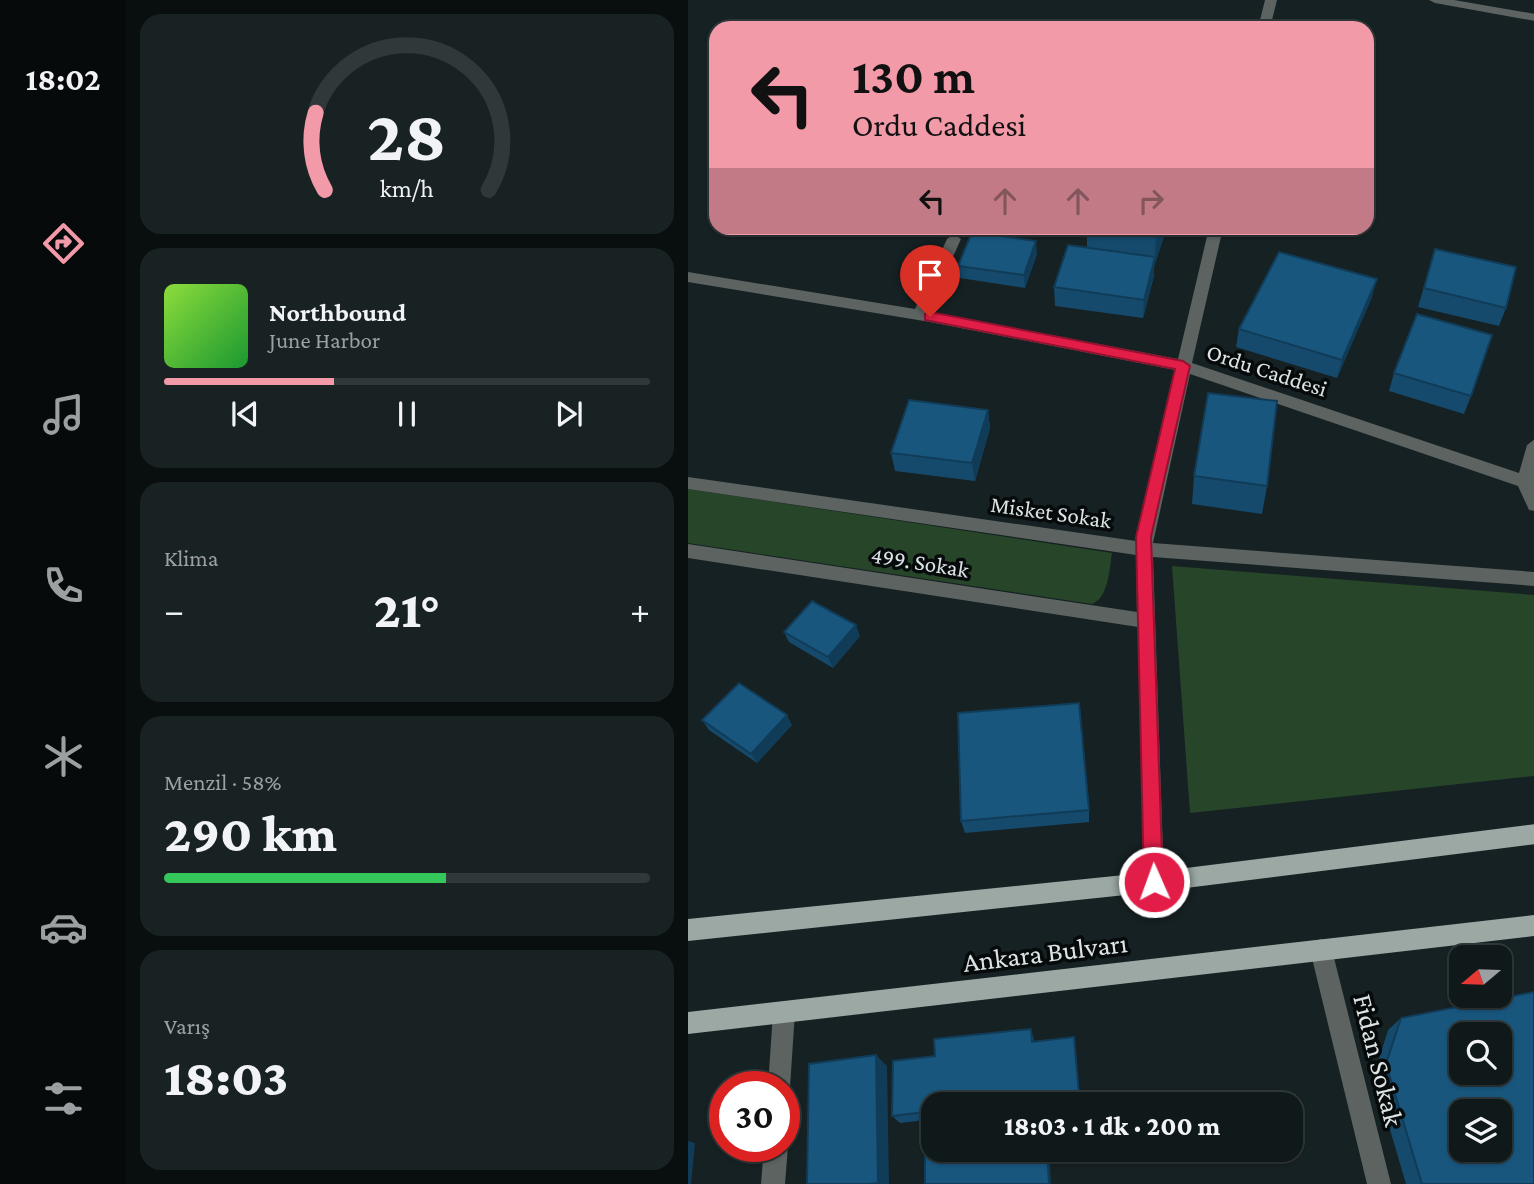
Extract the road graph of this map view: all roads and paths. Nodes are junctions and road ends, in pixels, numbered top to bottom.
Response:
1 (1271, 0) edge
2 (1435, 0) edge
3 (1534, 18) edge
4 (1266, 21) edge
5 (1214, 235) edge
6 (954, 239) dead end
7 (688, 277) edge
8 (919, 316) junction
9 (1183, 366) junction
10 (1534, 445) edge
11 (688, 483) edge
12 (1529, 483) edge
13 (1534, 505) edge
14 (1144, 549) junction
15 (688, 551) edge
16 (1534, 579) edge
17 (1146, 621) junction
18 (1534, 834) edge
19 (1154, 882) junction
20 (1534, 925) edge
21 (688, 930) edge
22 (1321, 950) junction
23 (784, 1012) junction
24 (688, 1023) edge
25 (780, 1071) edge
26 (775, 1162) edge
27 (773, 1184) edge
28 (1379, 1184) edge

1 - 4 street
2 - 3 street
5 - 9 street
6 - 8 street
7 - 8 street, Ordu Caddesi
8 - 9 street, Ordu Caddesi
9 - 12 street, Ordu Caddesi
9 - 14 street
10 - 12 street
11 - 14 street, Misket Sokak
12 - 13 street
14 - 16 street, Misket Sokak
14 - 17 street
15 - 17 street, 499. Sokak
17 - 19 street
18 - 19 main road
19 - 21 main road
20 - 22 main road, Ankara Bulvarı
22 - 23 main road, Ankara Bulvarı
22 - 28 street, Fidan Sokak
23 - 24 main road, Ankara Bulvarı
23 - 25 street
26 - 27 street

